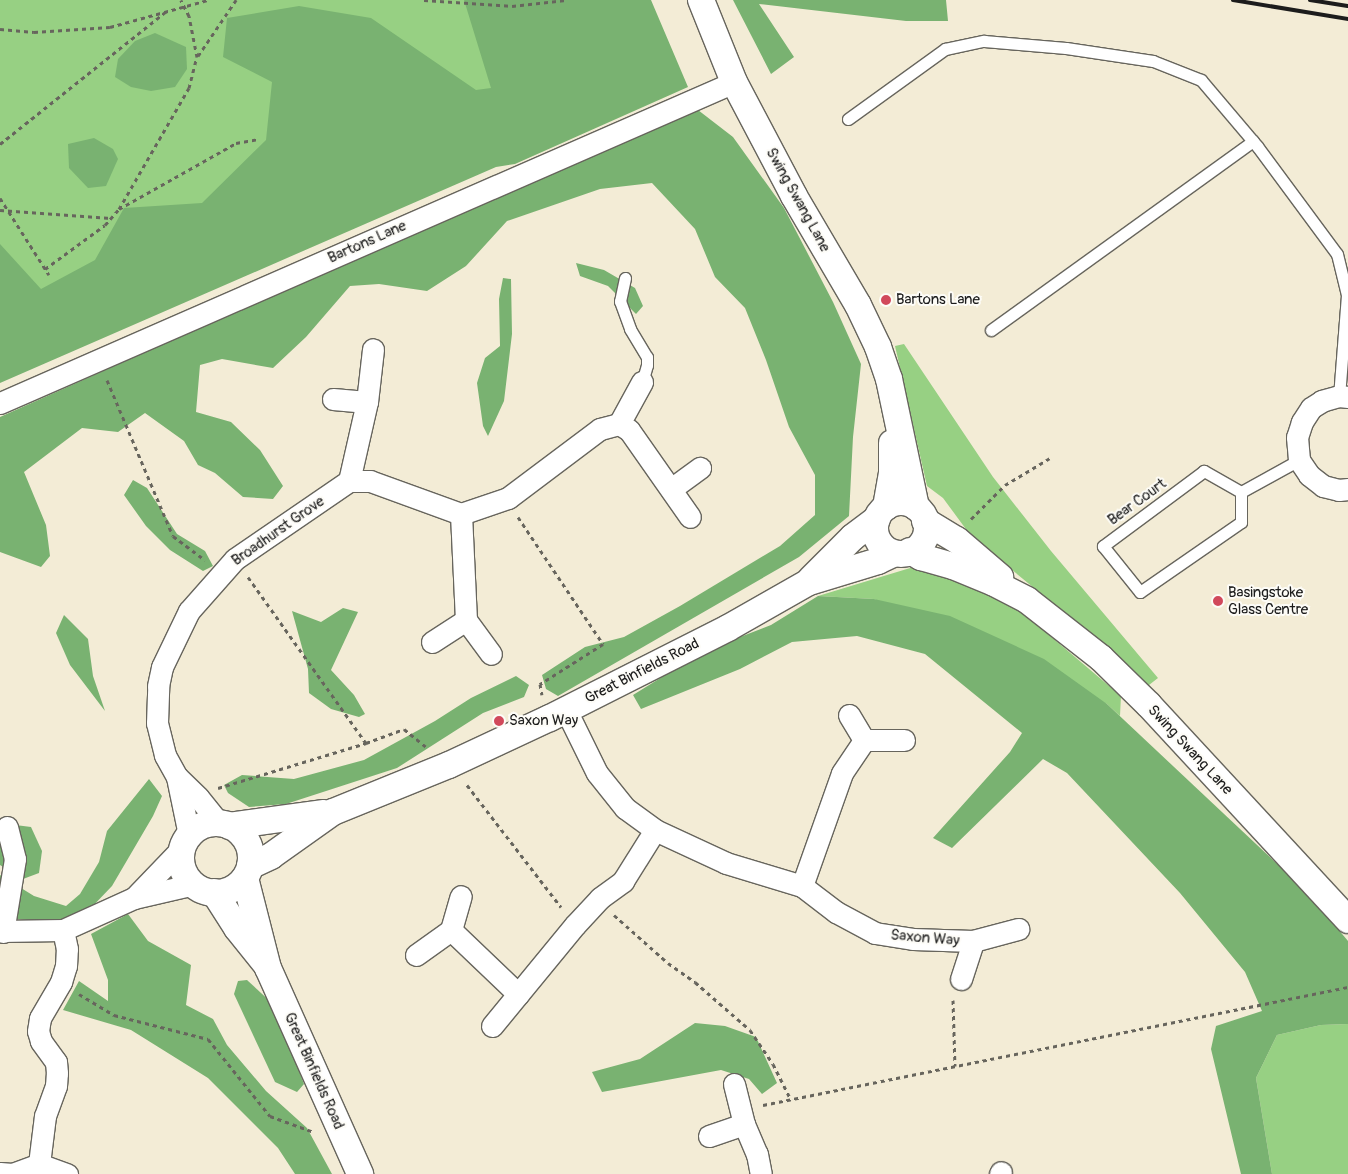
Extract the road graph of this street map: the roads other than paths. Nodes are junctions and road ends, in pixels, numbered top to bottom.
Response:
1 (701, 0) edge
2 (734, 82) junction
3 (848, 119) dead end
4 (1253, 141) junction
5 (625, 278) dead end
6 (991, 330) dead end
7 (373, 349) dead end
8 (642, 382) joint
9 (1343, 397) edge
10 (333, 399) dead end
11 (893, 400) junction
12 (367, 402) junction
13 (0, 403) edge
14 (619, 424) junction
15 (1299, 460) junction
16 (700, 468) dead end
17 (349, 481) junction
18 (671, 489) junction
19 (1348, 489) edge
20 (1241, 492) junction
21 (882, 513) junction
22 (461, 514) junction
23 (920, 514) junction
24 (690, 517) dead end
25 (902, 553) junction
26 (809, 582) junction
27 (1018, 595) junction
28 (466, 620) junction
29 (432, 642) dead end
30 (492, 654) dead end
31 (566, 710) junction
32 (849, 715) dead end
33 (864, 740) junction
34 (904, 740) dead end
35 (176, 777) junction
36 (333, 812) junction
37 (224, 825) junction
38 (7, 827) dead end
39 (655, 830) junction
40 (186, 841) junction
41 (248, 872) junction
42 (802, 886) junction
43 (204, 888) junction
44 (461, 896) dead end
45 (134, 898) junction
46 (1348, 920) edge
47 (1018, 929) dead end
48 (63, 930) junction
49 (450, 930) junction
50 (1, 931) edge
51 (973, 941) junction
52 (416, 955) dead end
53 (268, 968) junction
54 (961, 979) road end
55 (518, 994) junction
56 (492, 1026) dead end
57 (734, 1084) dead end
58 (742, 1116) junction
59 (709, 1136) dead end
60 (38, 1164) junction
61 (0, 1173) edge
62 (67, 1174) edge
63 (360, 1174) edge
64 (761, 1174) edge

1 - 2 street, Swing Swang Lane
2 - 11 street, Swing Swang Lane
2 - 13 street, Bartons Lane
3 - 4 lane
4 - 6 lane
4 - 9 lane
5 - 8 lane
7 - 12 street
8 - 14 street
9 - 15 street
10 - 12 street
11 - 21 street, Swing Swang Lane
11 - 23 street, Swing Swang Lane
12 - 17 street
14 - 18 street
14 - 22 street
15 - 19 street
15 - 20 lane
16 - 18 street
17 - 22 street
17 - 35 street, Broadhurst Grove
18 - 24 street
20 - 20 lane, Bear Court
21 - 23 street
21 - 25 street
21 - 26 street, Great Binfields Road
22 - 28 street
23 - 25 street
23 - 27 street, Swing Swang Lane
25 - 26 street, Great Binfields Road
25 - 27 street, Swing Swang Lane
26 - 31 street, Great Binfields Road
27 - 46 street, Swing Swang Lane
28 - 29 street
28 - 30 street
31 - 36 street, Great Binfields Road
31 - 39 street, Saxon Way
32 - 33 street
33 - 34 street
33 - 42 street
35 - 37 street, Broadhurst Grove
35 - 40 street, Broadhurst Grove
36 - 37 street, Great Binfields Road
36 - 41 street, Great Binfields Road
37 - 40 street
37 - 41 street
38 - 50 street
39 - 42 street, Saxon Way
39 - 55 street
40 - 43 street
40 - 45 street
41 - 43 street
41 - 53 street, Great Binfields Road
42 - 51 street, Saxon Way
43 - 45 street
43 - 53 street, Great Binfields Road
44 - 49 street
45 - 48 street
47 - 51 street, Saxon Way
48 - 50 street
48 - 60 street
49 - 52 street
49 - 55 street
51 - 54 street, Saxon Way
53 - 63 street, Great Binfields Road
55 - 56 street
57 - 58 street
58 - 59 street
58 - 64 street
60 - 61 street
60 - 62 street

